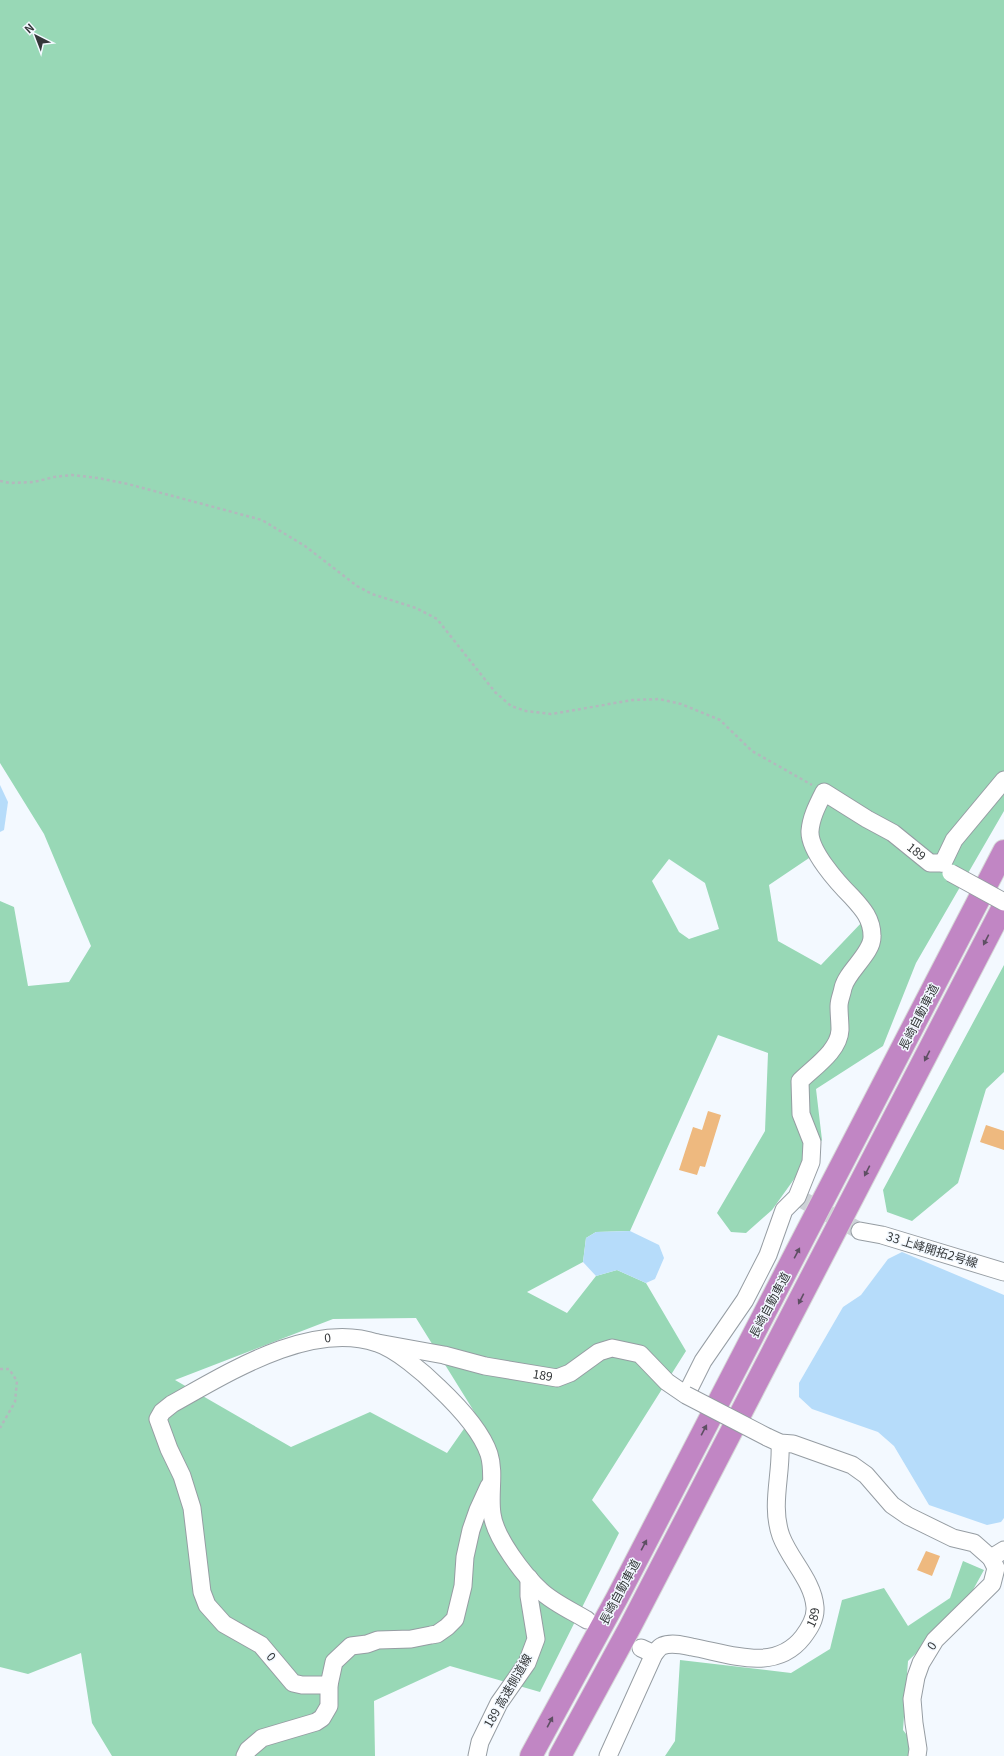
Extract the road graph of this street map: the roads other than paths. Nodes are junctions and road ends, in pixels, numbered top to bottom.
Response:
1 (1004, 780) edge
2 (1004, 852) edge
3 (947, 868) junction
4 (1004, 902) edge
5 (1004, 905) edge
6 (860, 1232) tunnel mouth
7 (1004, 1272) edge
8 (378, 1343) junction
9 (686, 1395) junction
10 (774, 1440) junction
11 (491, 1482) junction
12 (997, 1554) edge
13 (529, 1578) junction
14 (587, 1620) dead end
15 (329, 1685) junction
16 (245, 1756) edge
17 (477, 1756) edge
18 (531, 1756) edge
19 (560, 1756) edge
20 (608, 1756) edge
21 (918, 1756) edge

1 - 3 street, 189
18 -> 2 highway, 長崎自動車道
3 - 4 street, 189, bridge
3 - 9 street, 189
5 -> 19 highway, 長崎自動車道
6 - 7 street, 33 上峰開拓2号線
8 - 9 street, 189
8 - 11 street, 0
8 - 15 street, 0
9 - 10 street, 189, bridge
10 - 12 street
10 - 20 street, 189
11 - 13 street
11 - 15 street, 0
12 - 21 street, 0
13 - 14 street
13 - 17 street, 189 高速側道線
15 - 16 street, 0

